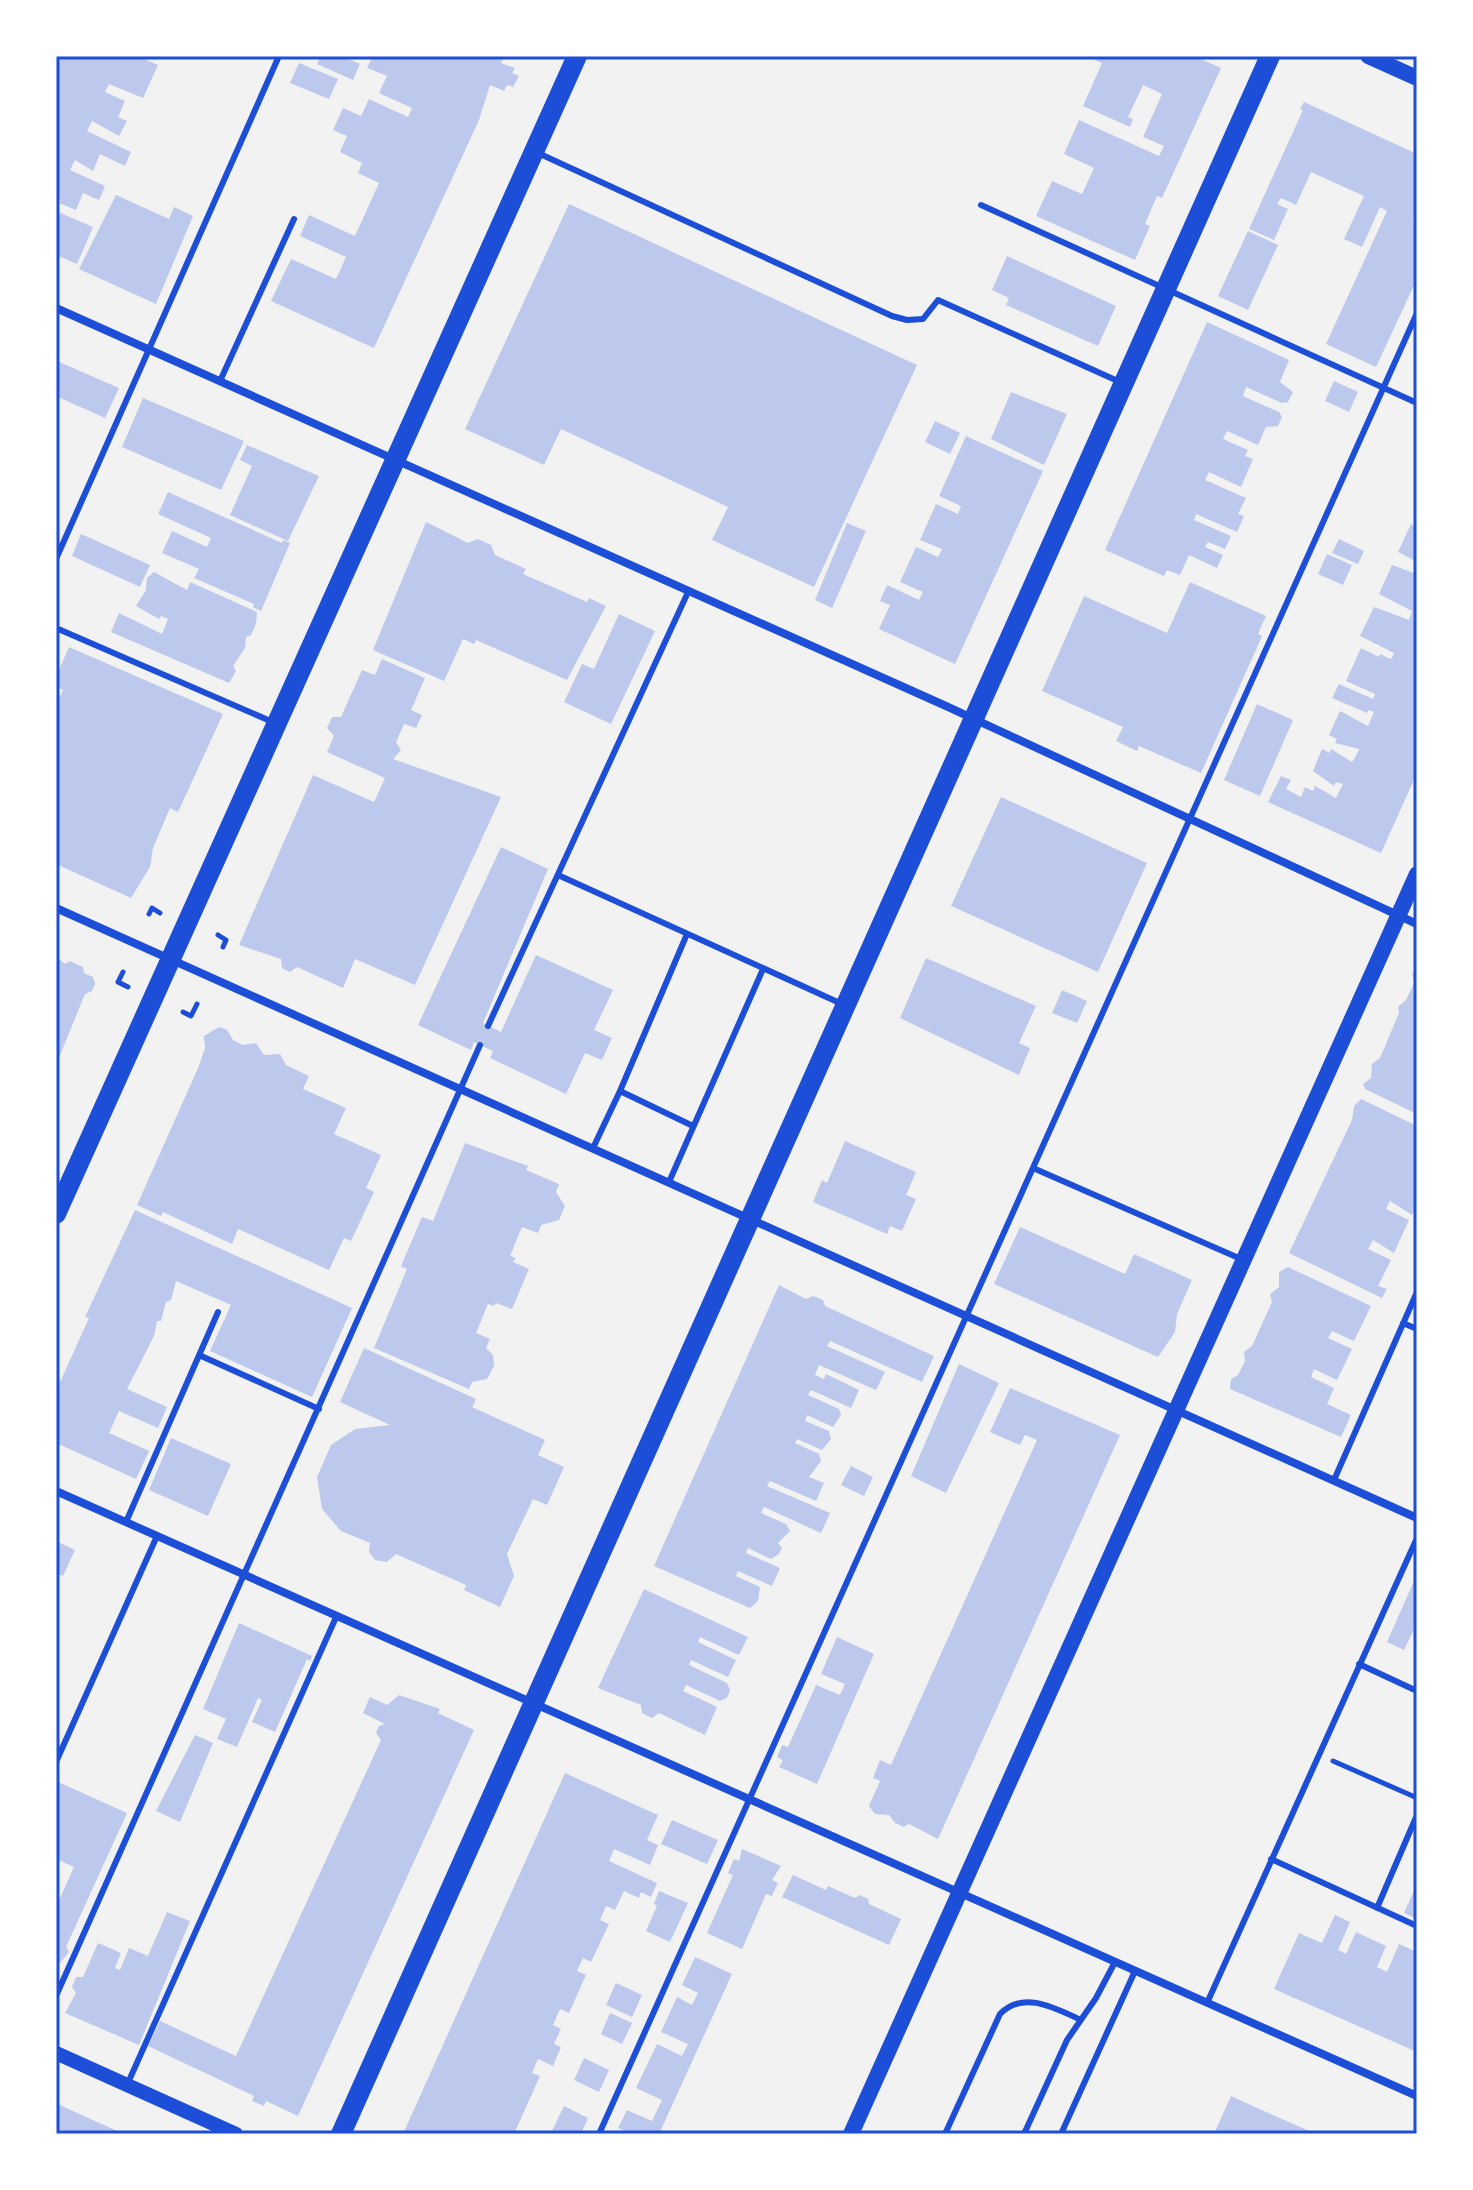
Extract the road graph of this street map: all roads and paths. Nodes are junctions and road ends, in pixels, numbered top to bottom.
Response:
1 (279, 56) edge
2 (577, 56) edge
3 (1270, 56) edge
4 (1368, 56) edge
5 (1417, 78) edge
6 (534, 151) junction
7 (981, 205) dead end
8 (294, 219) dead end
9 (1167, 289) junction
10 (56, 308) edge
11 (1417, 313) edge
12 (148, 349) junction
13 (220, 381) junction
14 (1124, 384) junction
15 (1383, 388) junction
16 (1417, 403) edge
17 (397, 459) junction
18 (56, 559) edge
19 (689, 590) junction
20 (56, 628) edge
21 (973, 719) junction
22 (275, 723) junction
23 (1190, 818) junction
24 (1417, 874) edge
25 (558, 875) junction
26 (56, 908) edge
27 (160, 913) dead end
28 (149, 914) dead end
29 (1398, 916) junction
30 (1417, 924) edge
31 (687, 934) junction
32 (218, 935) dead end
33 (223, 947) dead end
34 (170, 959) junction
35 (763, 969) junction
36 (123, 972) dead end
37 (128, 987) dead end
38 (197, 1004) dead end
39 (846, 1006) junction
40 (183, 1012) dead end
41 (488, 1026) dead end
42 (480, 1045) dead end
43 (460, 1088) junction
44 (620, 1091) junction
45 (693, 1126) junction
46 (593, 1148) junction
47 (1033, 1168) junction
48 (669, 1182) junction
49 (56, 1214) edge
50 (751, 1218) junction
51 (1241, 1259) junction
52 (1417, 1292) edge
53 (218, 1312) dead end
54 (966, 1315) junction
55 (1403, 1323) junction
56 (1417, 1329) edge
57 (199, 1355) junction
58 (1174, 1408) junction
59 (319, 1409) junction
60 (1334, 1480) junction
61 (56, 1491) edge
62 (1417, 1518) edge
63 (126, 1522) junction
64 (157, 1536) junction
65 (1417, 1538) edge
66 (246, 1575) junction
67 (337, 1615) junction
68 (1359, 1664) junction
69 (1417, 1691) edge
70 (534, 1702) junction
71 (1317, 1754) junction
72 (56, 1762) edge
73 (1417, 1798) edge
74 (749, 1799) junction
75 (1417, 1815) edge
76 (1271, 1859) junction
77 (959, 1892) junction
78 (1377, 1908) junction
79 (1417, 1926) edge
80 (1115, 1962) junction
81 (1135, 1971) junction
82 (56, 1996) edge
83 (1207, 2003) junction
84 (1081, 2020) junction
85 (56, 2053) edge
86 (127, 2085) junction
87 (1417, 2096) edge
88 (236, 2134) edge
89 (341, 2134) edge
90 (599, 2134) edge
91 (851, 2134) edge
92 (945, 2134) edge
93 (1024, 2134) edge
94 (1061, 2134) edge

1 - 12 lane
2 - 6 main road
3 - 9 main road
4 - 5 main road
6 - 14 lane
6 - 17 main road
7 - 9 lane
8 - 13 lane
9 - 14 main road
9 - 15 lane
10 - 12 street
11 - 15 lane
12 - 13 street
12 - 18 lane
13 - 17 street
14 - 21 main road
15 - 16 lane
15 - 23 lane
17 - 19 street
17 - 22 main road
19 - 21 street
19 - 25 lane
20 - 22 lane
21 - 23 street
21 - 39 main road
22 - 34 main road
23 - 29 street
23 - 47 lane
24 - 29 main road
25 - 31 lane
25 - 41 lane
26 - 34 street
27 - 28 path
29 - 30 street
29 - 51 main road
31 - 35 lane
31 - 44 lane
32 - 33 path
34 - 43 street
34 - 49 main road
35 - 39 lane
35 - 45 lane
36 - 37 path
38 - 40 path
39 - 50 main road
42 - 43 lane
43 - 46 street
43 - 59 lane
44 - 45 lane
44 - 46 lane
45 - 48 lane
46 - 48 street
47 - 51 lane
47 - 54 lane
48 - 50 street
50 - 54 street
50 - 70 main road
51 - 58 main road
52 - 55 lane
53 - 57 lane
54 - 58 street
54 - 74 lane
55 - 56 lane
55 - 60 lane
57 - 59 lane
57 - 63 lane
58 - 60 street
58 - 77 main road
59 - 66 lane
60 - 62 street
61 - 63 street
63 - 64 street
64 - 66 street
64 - 72 lane
65 - 68 lane
66 - 67 street
66 - 82 lane
67 - 70 street
67 - 86 lane
68 - 69 lane
68 - 71 lane
70 - 74 street
70 - 89 main road
71 - 73 path
71 - 76 lane
74 - 77 street
74 - 90 lane
75 - 78 lane
76 - 78 lane
76 - 83 lane
77 - 80 street
77 - 91 main road
78 - 79 lane
80 - 81 street
80 - 84 lane
81 - 83 street
81 - 94 lane
83 - 87 street
84 - 92 lane
84 - 93 lane
85 - 86 street
86 - 88 street

